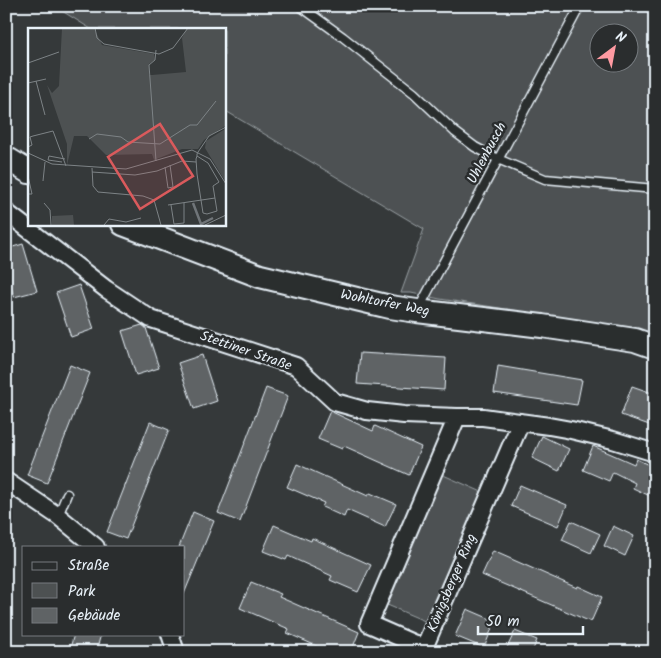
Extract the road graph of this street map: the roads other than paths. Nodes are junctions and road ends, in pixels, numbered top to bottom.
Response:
1 (300, 6) edge
2 (580, 6) edge
3 (6, 158) edge
4 (498, 159) junction
5 (28, 171) edge
6 (655, 189) edge
7 (6, 212) edge
8 (126, 225) edge
9 (417, 311) junction
10 (655, 347) edge
11 (457, 417) junction
12 (521, 422) junction
13 (655, 453) edge
14 (6, 481) edge
15 (67, 494) dead end
16 (58, 516) junction
17 (95, 546) edge
18 (171, 636) edge
19 (176, 652) edge

1 - 4 lane
2 - 4 lane, Uhlenbusch
3 - 5 main road
4 - 6 lane
4 - 9 lane, Uhlenbusch
7 - 11 street, Stettiner Straße
8 - 9 main road, Wohltorfer Weg
9 - 10 main road, Wohltorfer Weg
11 - 12 street, Stettiner Straße
11 - 12 street, Königsberger Ring
12 - 13 street, Stettiner Straße
14 - 16 street
15 - 16 lane
16 - 17 street
18 - 19 street

